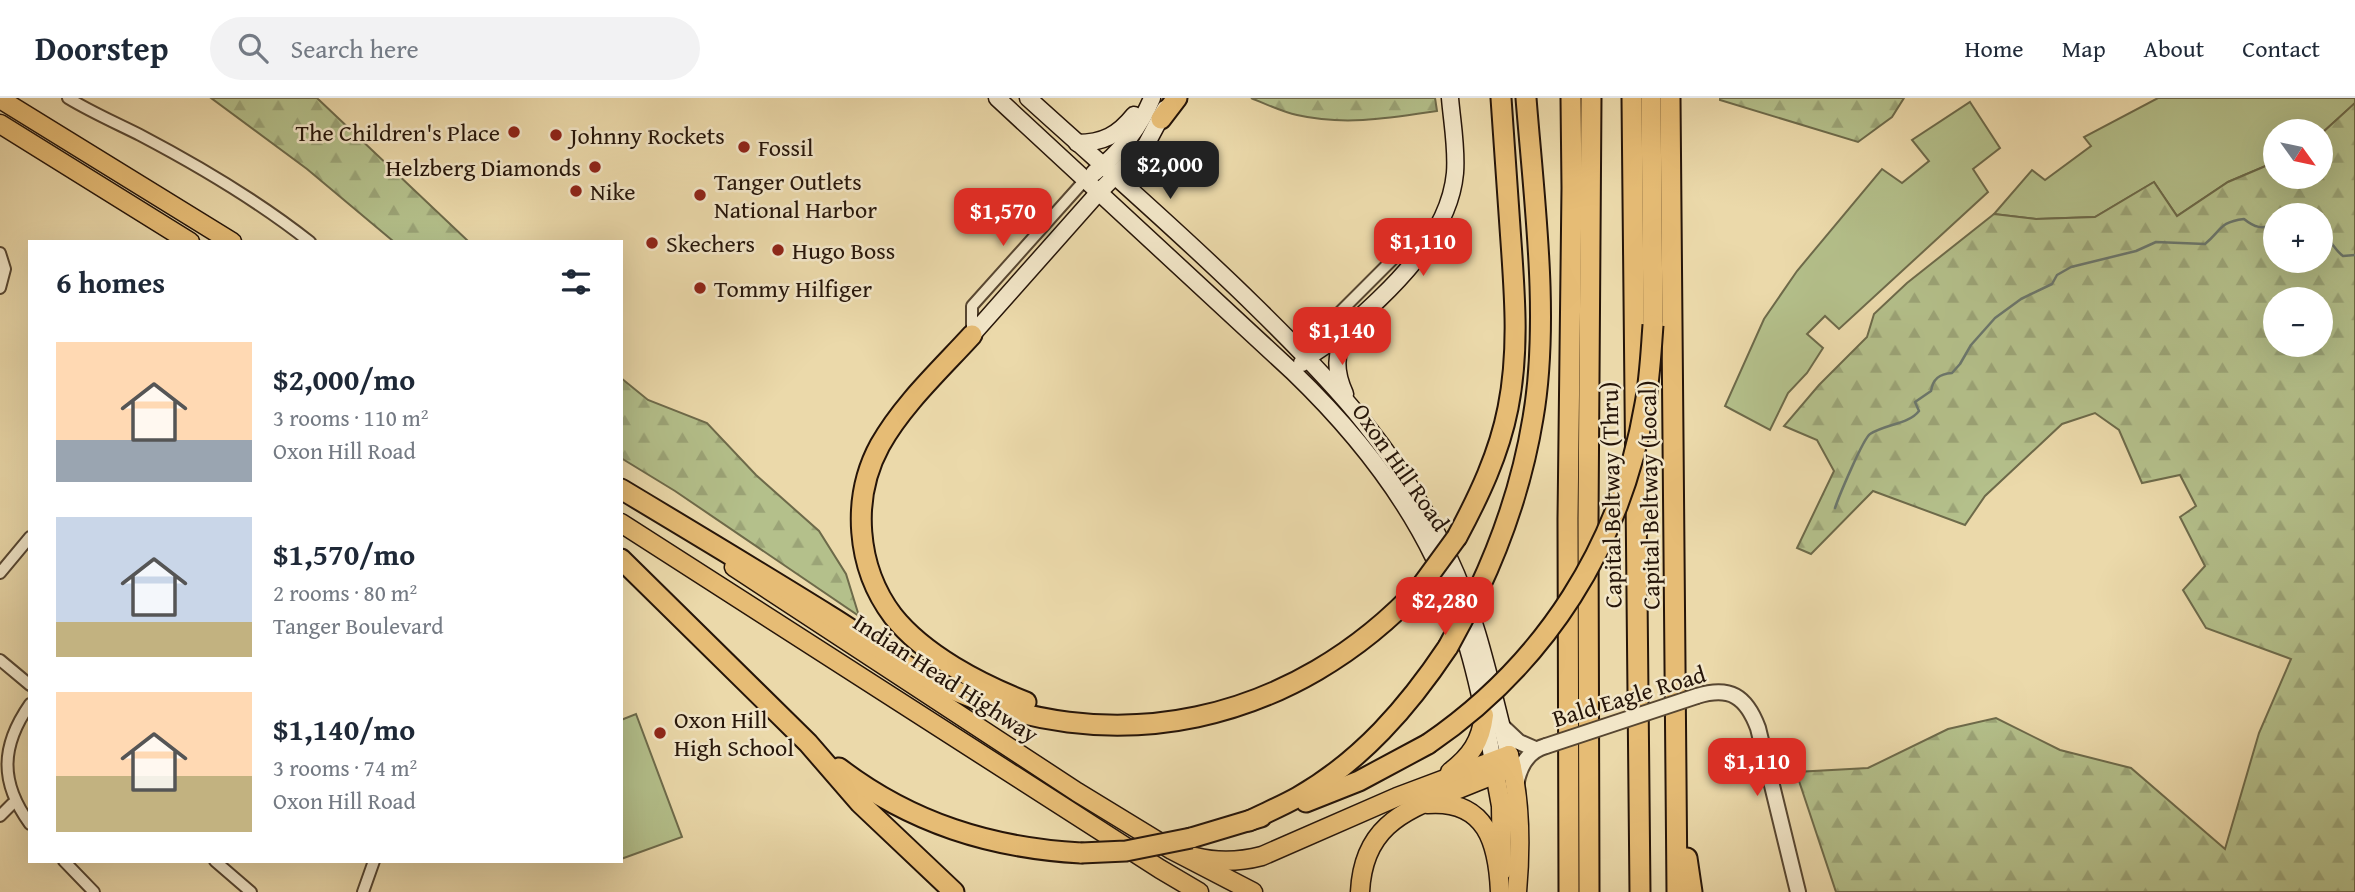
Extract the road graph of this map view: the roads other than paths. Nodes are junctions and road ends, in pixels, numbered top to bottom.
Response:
1 (68, 98) edge
2 (997, 98) edge
3 (1028, 98) edge
4 (1144, 98) edge
5 (1152, 98) edge
6 (1170, 98) edge
7 (1177, 98) edge
8 (1450, 98) edge
9 (1501, 98) edge
10 (1526, 98) edge
11 (1571, 98) edge
12 (1591, 98) edge
13 (1632, 98) edge
14 (1651, 98) edge
15 (1670, 98) edge
16 (0, 99) edge
17 (1161, 119) junction
18 (0, 124) edge
19 (1077, 143) junction
20 (1108, 172) junction
21 (1084, 181) junction
22 (1098, 193) junction
23 (1436, 231) junction
24 (187, 240) edge
25 (229, 240) edge
26 (307, 240) edge
27 (0, 253) edge
28 (0, 288) edge
29 (1354, 323) junction
30 (972, 335) junction
31 (1308, 357) junction
32 (1293, 372) junction
33 (1349, 402) junction
34 (623, 491) edge
35 (623, 491) edge
36 (623, 524) edge
37 (28, 539) edge
38 (623, 561) edge
39 (0, 573) edge
40 (0, 660) edge
41 (28, 683) edge
42 (28, 707) edge
43 (1484, 715) junction
44 (1097, 724) junction
45 (1502, 726) junction
46 (808, 743) junction
47 (1541, 747) junction
48 (1504, 772) junction
49 (1677, 778) junction
50 (1432, 783) junction
51 (12, 804) junction
52 (1414, 807) junction
53 (0, 816) edge
54 (1249, 821) junction
55 (28, 822) edge
56 (1123, 845) junction
57 (1172, 850) junction
58 (66, 863) edge
59 (217, 863) edge
60 (373, 863) edge
61 (94, 892) edge
62 (251, 892) edge
63 (363, 892) edge
64 (954, 892) edge
65 (1172, 892) edge
66 (1199, 892) edge
67 (1253, 892) edge
68 (1360, 892) edge
69 (1500, 892) edge
70 (1517, 892) edge
71 (1569, 892) edge
72 (1589, 892) edge
73 (1640, 892) edge
74 (1677, 892) edge
75 (1692, 892) edge
76 (1798, 892) edge

1 - 26 street
2 - 21 main road, Oxon Hill Road
3 - 19 main road, Oxon Hill Road
4 - 19 main road
5 - 20 main road
6 - 17 main road
7 - 17 highway
8 - 23 main road
9 - 44 highway, bridge
10 - 54 highway, bridge
11 - 71 highway
12 - 72 highway, Capital Beltway (Thru)
13 - 73 highway, Capital Beltway (Thru)
14 - 54 highway, bridge
15 - 49 highway, Capital Beltway (Local)
16 - 25 main road
17 - 20 main road
18 - 24 main road
19 - 20 main road, Oxon Hill Road
20 - 21 main road
20 - 22 main road
20 - 31 main road, Oxon Hill Road
21 - 22 main road, Oxon Hill Road
21 - 30 street
22 - 30 main road
22 - 32 main road, Oxon Hill Road
23 - 29 main road
23 - 31 street
27 - 28 street
29 - 31 main road
29 - 33 main road
30 - 44 highway
31 - 32 main road
31 - 33 main road, Oxon Hill Road
32 - 43 main road, Oxon Hill Road
33 - 45 main road, Oxon Hill Road
34 - 44 highway
35 - 57 main road, Indian Head Highway
36 - 56 main road, Indian Head Highway
37 - 39 street
38 - 46 highway
40 - 41 street
42 - 51 street
43 - 48 main road, Oxon Hill Road
43 - 50 main road
45 - 47 street, Bald Eagle Road
45 - 48 main road, Oxon Hill Road
46 - 54 highway, bridge
46 - 64 highway
47 - 48 street, Bald Eagle Road
47 - 76 street, Bald Eagle Road, bridge
48 - 50 main road
48 - 52 main road
48 - 69 main road
48 - 70 main road, Oxon Hill Road
49 - 74 highway, Capital Beltway (Local)
49 - 75 highway
50 - 57 main road
51 - 53 street
51 - 55 street
52 - 68 main road
52 - 69 main road
56 - 65 main road
56 - 66 main road, Indian Head Highway
57 - 67 main road, Indian Head Highway
58 - 61 street
59 - 62 street
60 - 63 street

